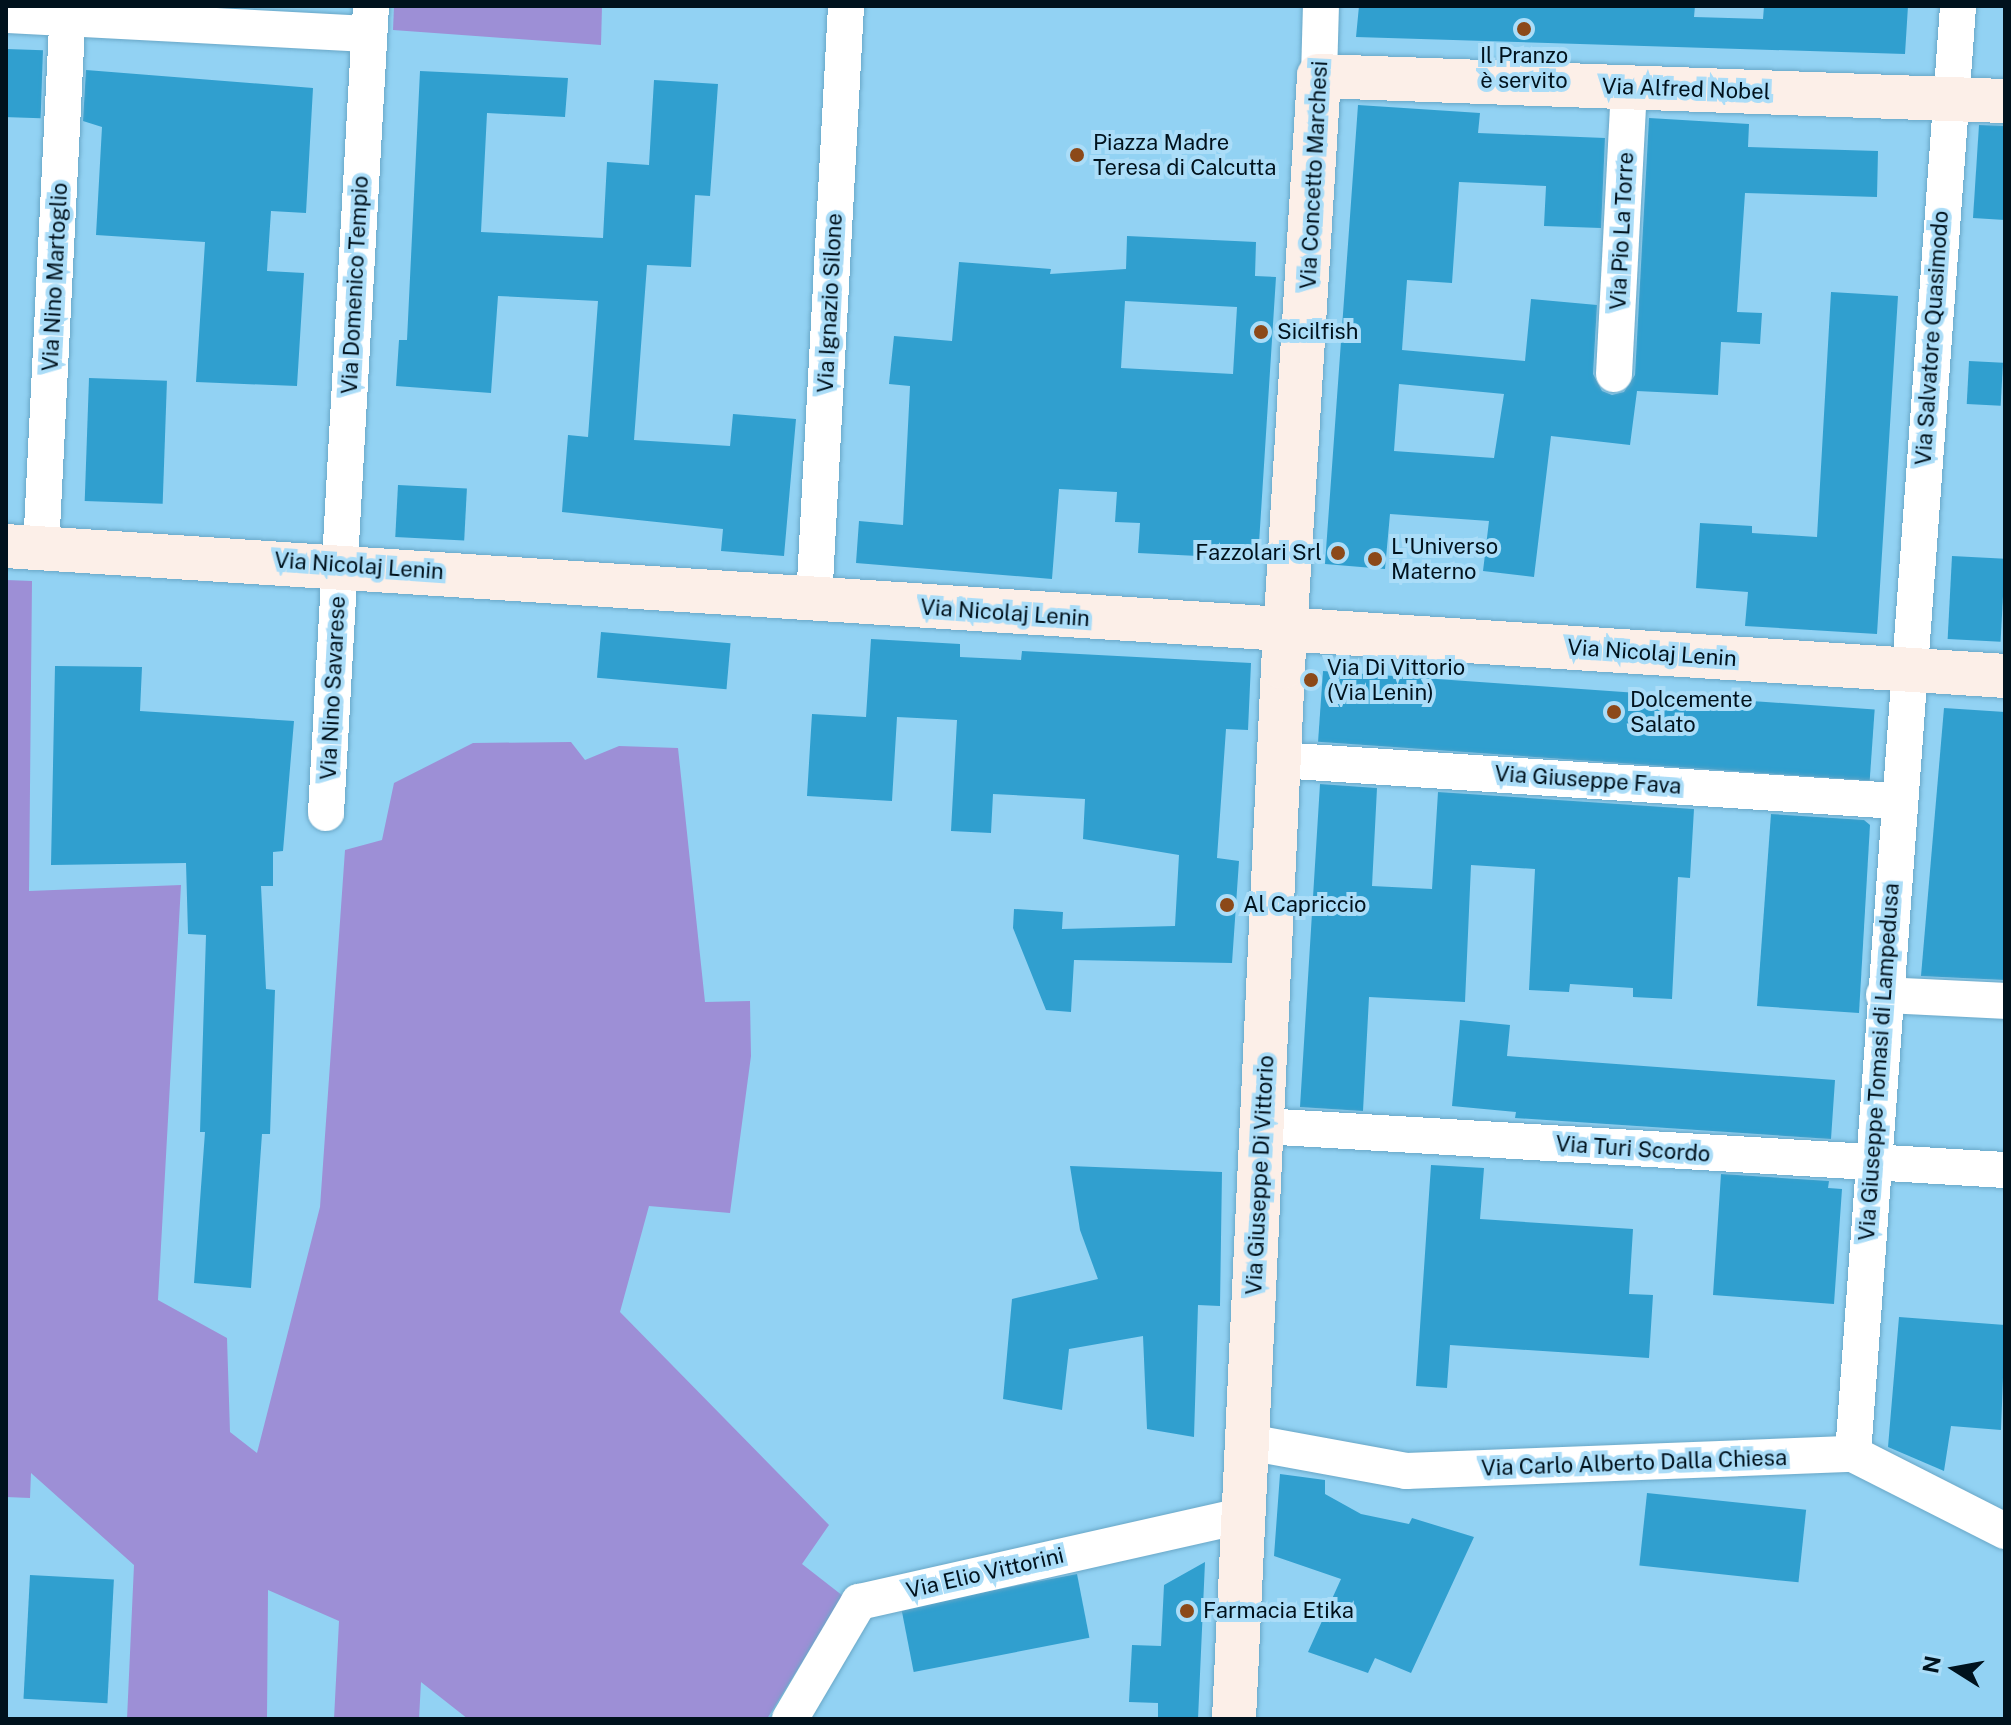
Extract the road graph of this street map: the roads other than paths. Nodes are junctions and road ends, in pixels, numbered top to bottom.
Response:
1 (846, 6) edge
2 (1321, 6) edge
3 (1958, 6) edge
4 (68, 12) edge
5 (6, 15) edge
6 (370, 20) edge
7 (1319, 76) junction
8 (1629, 87) junction
9 (1951, 99) junction
10 (2005, 101) edge
11 (1614, 374) dead end
12 (23, 547) edge
13 (340, 564) junction
14 (814, 601) junction
15 (1286, 631) junction
16 (1907, 669) junction
17 (2005, 676) edge
18 (1279, 760) junction
19 (1897, 801) junction
20 (326, 813) dead end
21 (1884, 995) junction
22 (2005, 1001) edge
23 (1262, 1126) junction
24 (1872, 1164) junction
25 (2005, 1170) edge
26 (1248, 1442) junction
27 (1853, 1454) junction
28 (1244, 1515) junction
29 (2005, 1531) edge
30 (790, 1719) edge
31 (1234, 1719) edge

1 - 14 street, Via Ignazio Silone
2 - 7 street, Via Concetto Marchesi
3 - 9 street, Via Salvatore Quasimodo
4 - 5 street
4 - 6 street
4 - 12 street, Via Nino Martoglio
6 - 13 street, Via Domenico Tempio
7 - 8 main road, Via Alfred Nobel
7 - 15 main road, Via Concetto Marchesi
8 - 9 main road, Via Alfred Nobel
8 - 11 street, Via Pio La Torre
9 - 10 main road, Via Alfred Nobel
9 - 16 street, Via Salvatore Quasimodo
12 - 13 main road, Via Nicolaj Lenin
13 - 14 main road, Via Nicolaj Lenin
13 - 20 street, Via Nino Savarese
14 - 15 main road, Via Nicolaj Lenin
15 - 16 main road, Via Nicolaj Lenin
15 - 18 main road, Via Giuseppe Di Vittorio
16 - 17 main road, Via Nicolaj Lenin
16 - 19 street, Via Giuseppe Tomasi di Lampedusa
18 - 19 street, Via Giuseppe Fava
18 - 23 main road, Via Giuseppe Di Vittorio
19 - 21 street, Via Giuseppe Tomasi di Lampedusa
21 - 22 street
21 - 24 street, Via Giuseppe Tomasi di Lampedusa
23 - 24 street, Via Turi Scordo
23 - 26 main road, Via Giuseppe Di Vittorio
24 - 25 street, Via Turi Scordo
24 - 27 street, Via Giuseppe Tomasi di Lampedusa
26 - 27 street, Via Carlo Alberto Dalla Chiesa
26 - 28 main road, Via Giuseppe Di Vittorio
27 - 29 street, Via Carlo Alberto Dalla Chiesa
28 - 30 street, Via Elio Vittorini
28 - 31 main road, Via Giuseppe Di Vittorio

